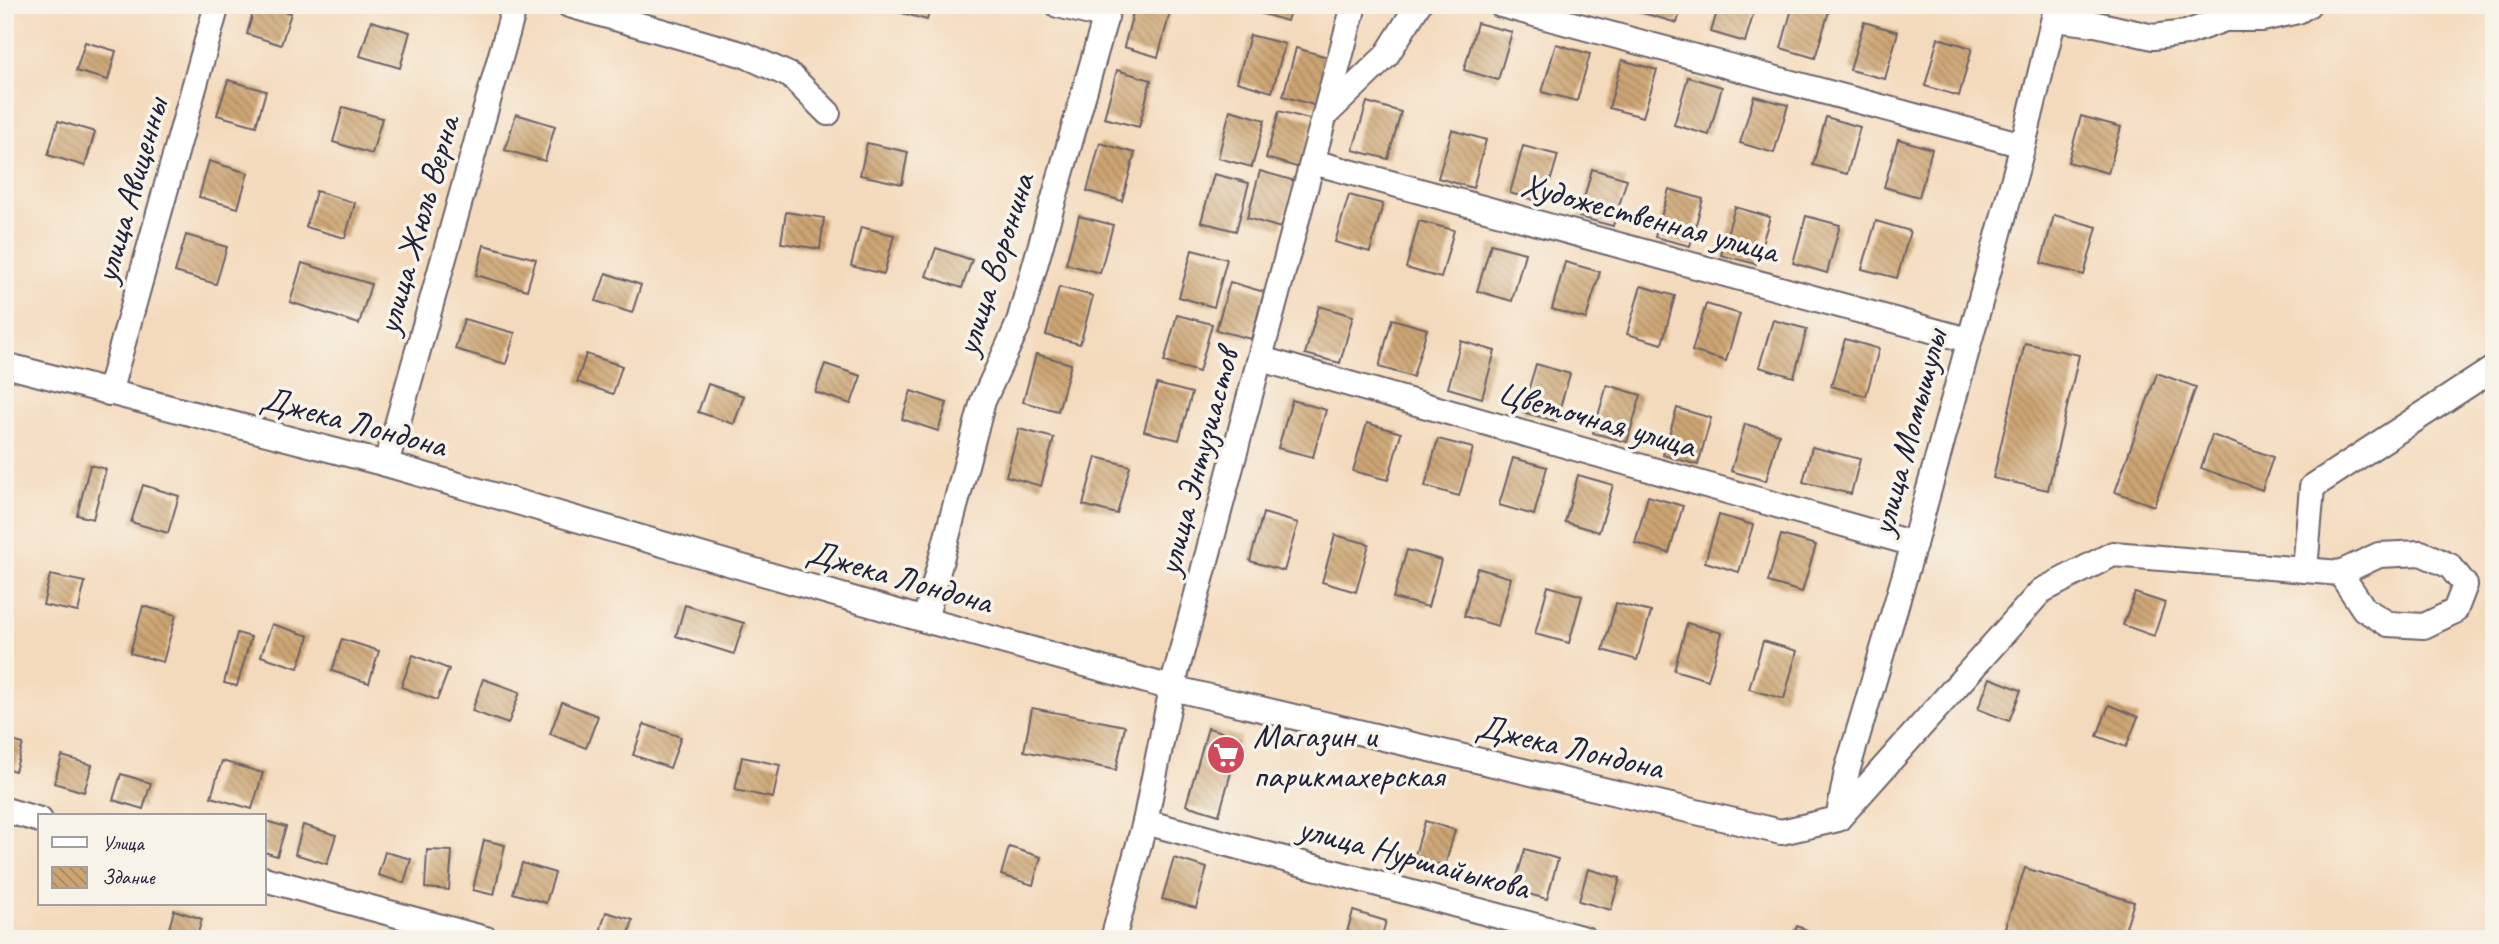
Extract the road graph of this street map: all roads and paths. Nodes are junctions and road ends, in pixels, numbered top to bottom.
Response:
1 (217, 5) edge
2 (515, 5) edge
3 (569, 5) edge
4 (1058, 5) edge
5 (1354, 5) edge
6 (1418, 5) edge
7 (1501, 5) edge
8 (2308, 5) edge
9 (1107, 11) edge
10 (2055, 12) edge
11 (828, 113) dead end
12 (1325, 114) junction
13 (2023, 145) junction
14 (1313, 162) junction
15 (1968, 340) junction
16 (1261, 359) junction
17 (5, 365) edge
18 (2494, 368) edge
19 (109, 393) junction
20 (386, 464) junction
21 (1914, 544) junction
22 (2305, 570) junction
23 (2340, 573) junction
24 (925, 620) junction
25 (1172, 688) junction
26 (5, 810) edge
27 (38, 819) edge
28 (1839, 819) junction
29 (1145, 822) junction
30 (266, 880) edge
31 (486, 939) edge
32 (1113, 939) edge
33 (1585, 939) edge

1 - 19 street, улица Авиценны
2 - 20 street, улица Жюль Верна
3 - 11 street
4 - 9 street, улица Воронина
5 - 12 street, улица Энтузиастов
6 - 12 street
7 - 13 street
8 - 10 street
9 - 24 street, улица Воронина
10 - 13 street, улица Момышулы
12 - 14 street, улица Энтузиастов
13 - 15 street, улица Момышулы
14 - 15 street, Художественная улица
14 - 16 street, улица Энтузиастов
15 - 21 street, улица Момышулы
16 - 21 street, Цветочная улица
16 - 25 street, улица Энтузиастов
17 - 19 street, Джека Лондона
18 - 22 street
19 - 20 street, Джека Лондона
20 - 24 street, Джека Лондона
21 - 28 street, улица Момышулы
22 - 23 street
22 - 28 street
23 - 23 street
24 - 25 street, Джека Лондона
25 - 28 street, Джека Лондона
25 - 29 street, улица Энтузиастов
26 - 27 street
29 - 32 street, улица Энтузиастов
29 - 33 street, улица Нуршайыкова
30 - 31 street

